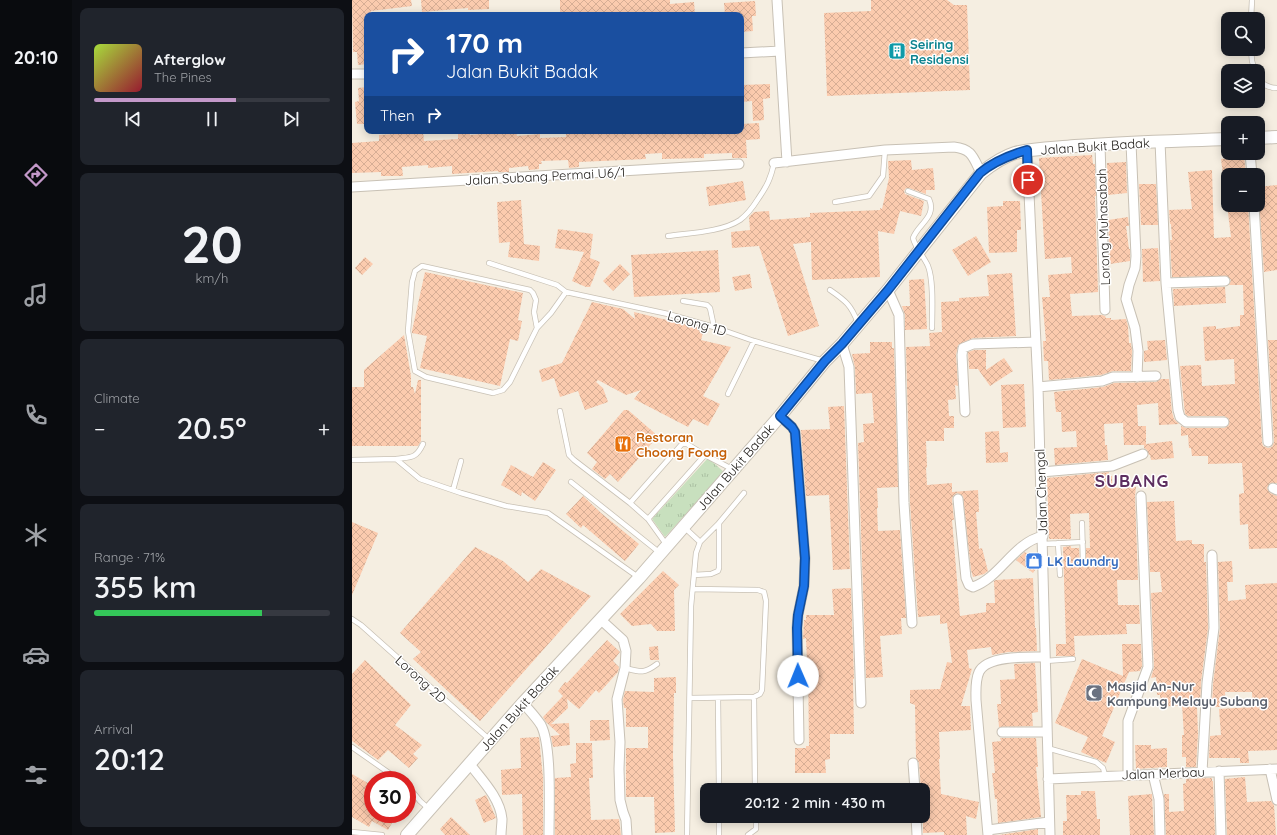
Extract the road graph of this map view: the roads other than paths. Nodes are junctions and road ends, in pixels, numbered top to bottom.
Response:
1 (777, 0) edge
2 (1252, 0) edge
3 (1252, 12) edge
4 (780, 51) junction
5 (744, 53) edge
6 (352, 74) edge
7 (364, 74) edge
8 (1265, 86) edge
9 (1277, 88) edge
10 (1277, 137) edge
11 (1265, 138) edge
12 (1221, 139) edge
13 (1160, 141) junction
14 (1131, 143) junction
15 (1100, 144) junction
16 (885, 150) junction
17 (1027, 150) junction
18 (774, 162) joint
19 (787, 162) junction
20 (739, 164) dead end
21 (980, 173) junction
22 (352, 187) edge
23 (908, 191) dead end
24 (835, 202) dead end
25 (1254, 212) edge
26 (668, 236) dead end
27 (919, 250) junction
28 (489, 263) dead end
29 (1225, 281) dead end
30 (1166, 283) junction
31 (830, 290) dead end
32 (888, 290) junction
33 (566, 292) junction
34 (683, 301) dead end
35 (1105, 310) dead end
36 (859, 324) junction
37 (714, 327) junction
38 (537, 328) junction
39 (932, 328) dead end
40 (754, 341) junction
41 (1036, 342) junction
42 (842, 344) junction
43 (825, 361) junction
44 (1137, 376) junction
45 (1156, 376) dead end
46 (1038, 387) junction
47 (728, 394) dead end
48 (560, 411) dead end
49 (965, 412) dead end
50 (780, 416) junction
51 (1224, 422) dead end
52 (1268, 442) dead end
53 (423, 444) dead end
54 (1143, 454) dead end
55 (705, 455) junction
56 (396, 459) junction
57 (352, 460) edge
58 (461, 462) dead end
59 (734, 470) junction
60 (1041, 472) junction
61 (571, 482) dead end
62 (453, 490) junction
63 (744, 493) dead end
64 (1141, 496) dead end
65 (958, 498) dead end
66 (630, 503) junction
67 (648, 519) junction
68 (719, 523) junction
69 (1082, 523) dead end
70 (683, 527) junction
71 (1043, 540) junction
72 (700, 542) junction
73 (1083, 542) junction
74 (1058, 543) junction
75 (664, 549) junction
76 (1212, 555) dead end
77 (1083, 562) dead end
78 (694, 575) junction
79 (1060, 575) dead end
80 (639, 578) junction
81 (693, 589) junction
82 (352, 619) edge
83 (600, 619) junction
84 (912, 624) dead end
85 (1045, 659) junction
86 (1072, 659) dead end
87 (657, 664) dead end
88 (625, 668) junction
89 (754, 697) junction
90 (690, 698) junction
91 (718, 698) junction
92 (523, 703) junction
93 (861, 703) dead end
94 (1002, 732) dead end
95 (1046, 732) junction
96 (490, 740) junction
97 (799, 740) dead end
98 (352, 747) edge
99 (1047, 748) junction
100 (914, 763) dead end
101 (469, 764) junction
102 (1274, 769) edge
103 (386, 771) edge
104 (1219, 771) junction
105 (1202, 772) junction
106 (1153, 774) junction
107 (1105, 775) junction
108 (1128, 775) junction
109 (1048, 779) junction
110 (719, 783) edge
111 (755, 783) edge
112 (915, 783) edge
113 (416, 796) edge
114 (1277, 800) edge
115 (430, 809) junction
116 (1049, 822) junction
117 (719, 823) edge
118 (756, 823) edge
119 (916, 823) edge
120 (352, 832) edge
121 (988, 832) edge
122 (382, 835) edge
123 (407, 835) edge
124 (501, 835) edge
125 (549, 835) edge
126 (627, 835) edge
127 (687, 835) edge
128 (719, 835) edge
129 (748, 835) edge
130 (917, 835) edge
131 (1050, 835) edge
132 (1160, 835) edge
133 (1221, 835) edge

1 - 4 street
2 - 3 lane
4 - 5 street
4 - 19 street
6 - 7 street
8 - 9 lane
10 - 11 main road
12 - 13 main road, Jalan Bukit Badak
13 - 14 main road, Jalan Bukit Badak
13 - 30 street
14 - 15 main road, Jalan Bukit Badak
14 - 44 street
15 - 17 main road, Jalan Bukit Badak
15 - 35 street, Lorong Muhasabah
16 - 19 street
16 - 21 street
16 - 24 lane
17 - 21 main road, Jalan Bukit Badak
17 - 41 street, Jalan Chengal
18 - 19 street
18 - 26 lane
20 - 22 street, Jalan Subang Permai U6/1
21 - 27 main road, Jalan Bukit Badak
23 - 27 lane
25 - 52 street
27 - 32 main road, Jalan Bukit Badak
27 - 39 lane
28 - 33 lane, Lorong 1D
29 - 30 street
30 - 51 street
31 - 36 lane
32 - 36 main road, Jalan Bukit Badak
32 - 84 street
33 - 37 lane, Lorong 1D
33 - 38 lane
34 - 37 lane
36 - 42 main road, Jalan Bukit Badak
37 - 40 lane, Lorong 1D
38 - 38 lane
40 - 43 lane, Lorong 1D
40 - 47 lane
41 - 46 street, Jalan Chengal
41 - 49 street
42 - 43 main road, Jalan Bukit Badak
42 - 93 street
43 - 50 main road, Jalan Bukit Badak
44 - 45 street
44 - 46 street
46 - 60 street, Jalan Chengal
48 - 66 lane
50 - 59 main road, Jalan Bukit Badak
50 - 97 street
53 - 56 lane
54 - 60 street
55 - 59 lane
55 - 66 lane
55 - 67 lane
56 - 57 lane
56 - 62 lane
58 - 62 lane
59 - 70 main road, Jalan Bukit Badak
60 - 71 street, Jalan Chengal
61 - 75 lane
62 - 80 lane
63 - 68 lane
64 - 108 street
65 - 71 street
66 - 67 lane
67 - 75 lane
68 - 72 lane
68 - 78 lane
69 - 73 lane
70 - 72 lane
70 - 75 main road, Jalan Bukit Badak
71 - 74 lane
71 - 85 street, Jalan Chengal
72 - 78 lane
73 - 74 lane
73 - 77 lane
74 - 79 lane
75 - 80 main road, Jalan Bukit Badak
76 - 105 street
78 - 81 lane
80 - 83 main road, Jalan Bukit Badak
81 - 89 lane
81 - 90 lane
82 - 96 lane, Lorong 2D
83 - 88 street
83 - 92 main road, Jalan Bukit Badak
85 - 86 lane
85 - 95 street, Jalan Chengal
85 - 121 street
87 - 88 lane
88 - 126 street
89 - 91 lane
89 - 111 lane
90 - 91 lane
90 - 127 lane
91 - 110 lane
92 - 96 main road, Jalan Bukit Badak
92 - 125 street
94 - 95 street
95 - 99 street, Jalan Chengal
96 - 101 main road, Jalan Bukit Badak
98 - 103 lane
99 - 107 lane
99 - 109 street, Jalan Chengal
100 - 112 street
101 - 115 main road, Jalan Bukit Badak
101 - 124 street
102 - 104 street, Jalan Merbau
102 - 114 street
104 - 105 street, Jalan Merbau
104 - 133 street
105 - 106 street, Jalan Merbau
106 - 108 street, Jalan Merbau
106 - 132 street
107 - 108 street, Jalan Merbau
107 - 109 street, Jalan Merbau
109 - 116 street, Jalan Chengal
113 - 115 lane
115 - 123 main road, Jalan Bukit Badak
116 - 121 street
116 - 131 street, Jalan Chengal
117 - 128 lane
118 - 129 lane
119 - 130 street
120 - 122 lane

